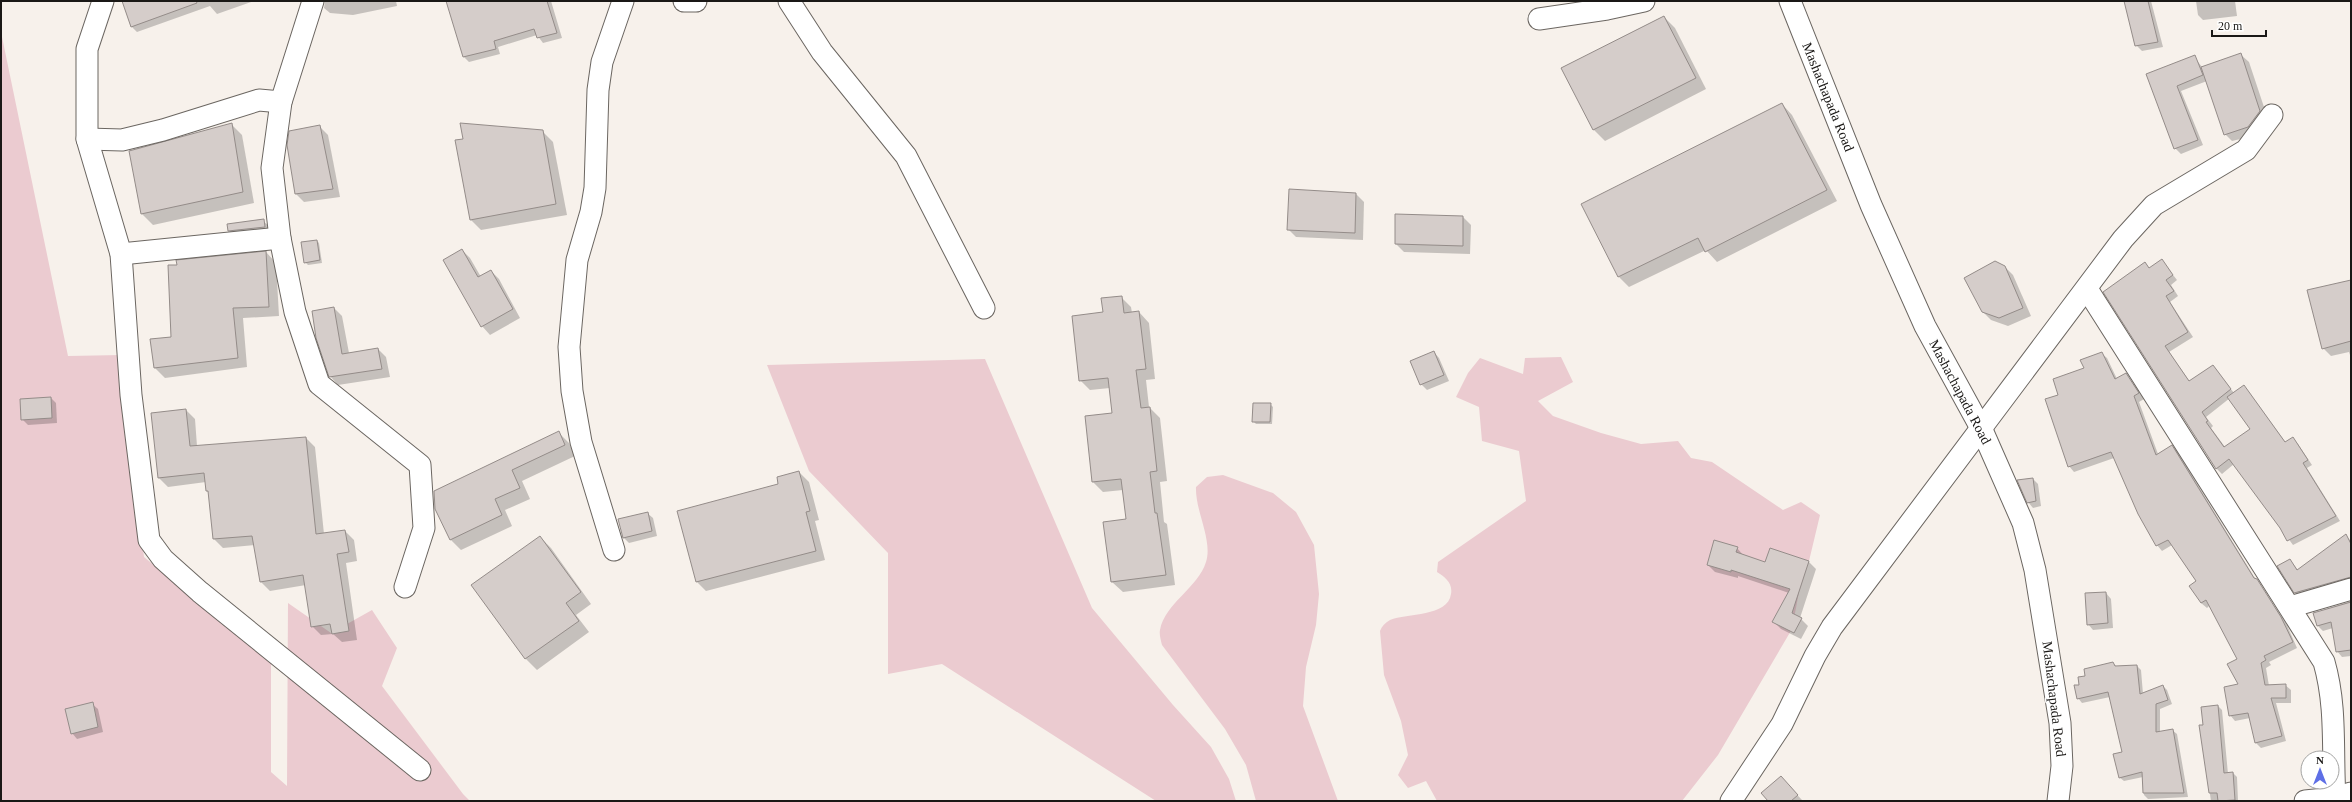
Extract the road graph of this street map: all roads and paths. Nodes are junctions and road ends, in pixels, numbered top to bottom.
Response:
1 (103, 1) edge
2 (314, 1) edge
3 (623, 1) edge
4 (684, 1) edge
5 (696, 1) edge
6 (789, 1) edge
7 (1644, 1) edge
8 (1790, 1) edge
9 (1539, 19) dead end
10 (281, 102) junction
11 (2272, 115) dead end
12 (87, 139) junction
13 (280, 238) junction
14 (121, 254) junction
15 (2087, 289) junction
16 (984, 308) dead end
17 (1982, 430) junction
18 (614, 550) dead end
19 (405, 587) dead end
20 (2351, 589) edge
21 (2290, 607) junction
22 (420, 770) dead end
23 (2343, 796) edge
24 (1732, 801) edge
25 (2058, 801) edge
26 (2305, 801) edge

1 - 12 street
2 - 10 street
3 - 18 street
4 - 5 street
6 - 16 street
7 - 9 street
8 - 17 street, Mashachapada Road
10 - 12 street
10 - 13 street
11 - 15 street
12 - 14 street
13 - 14 street
13 - 19 street
14 - 22 street
15 - 17 street
15 - 21 street
17 - 24 street
17 - 25 street, Mashachapada Road
20 - 21 street
21 - 23 street
23 - 26 street

